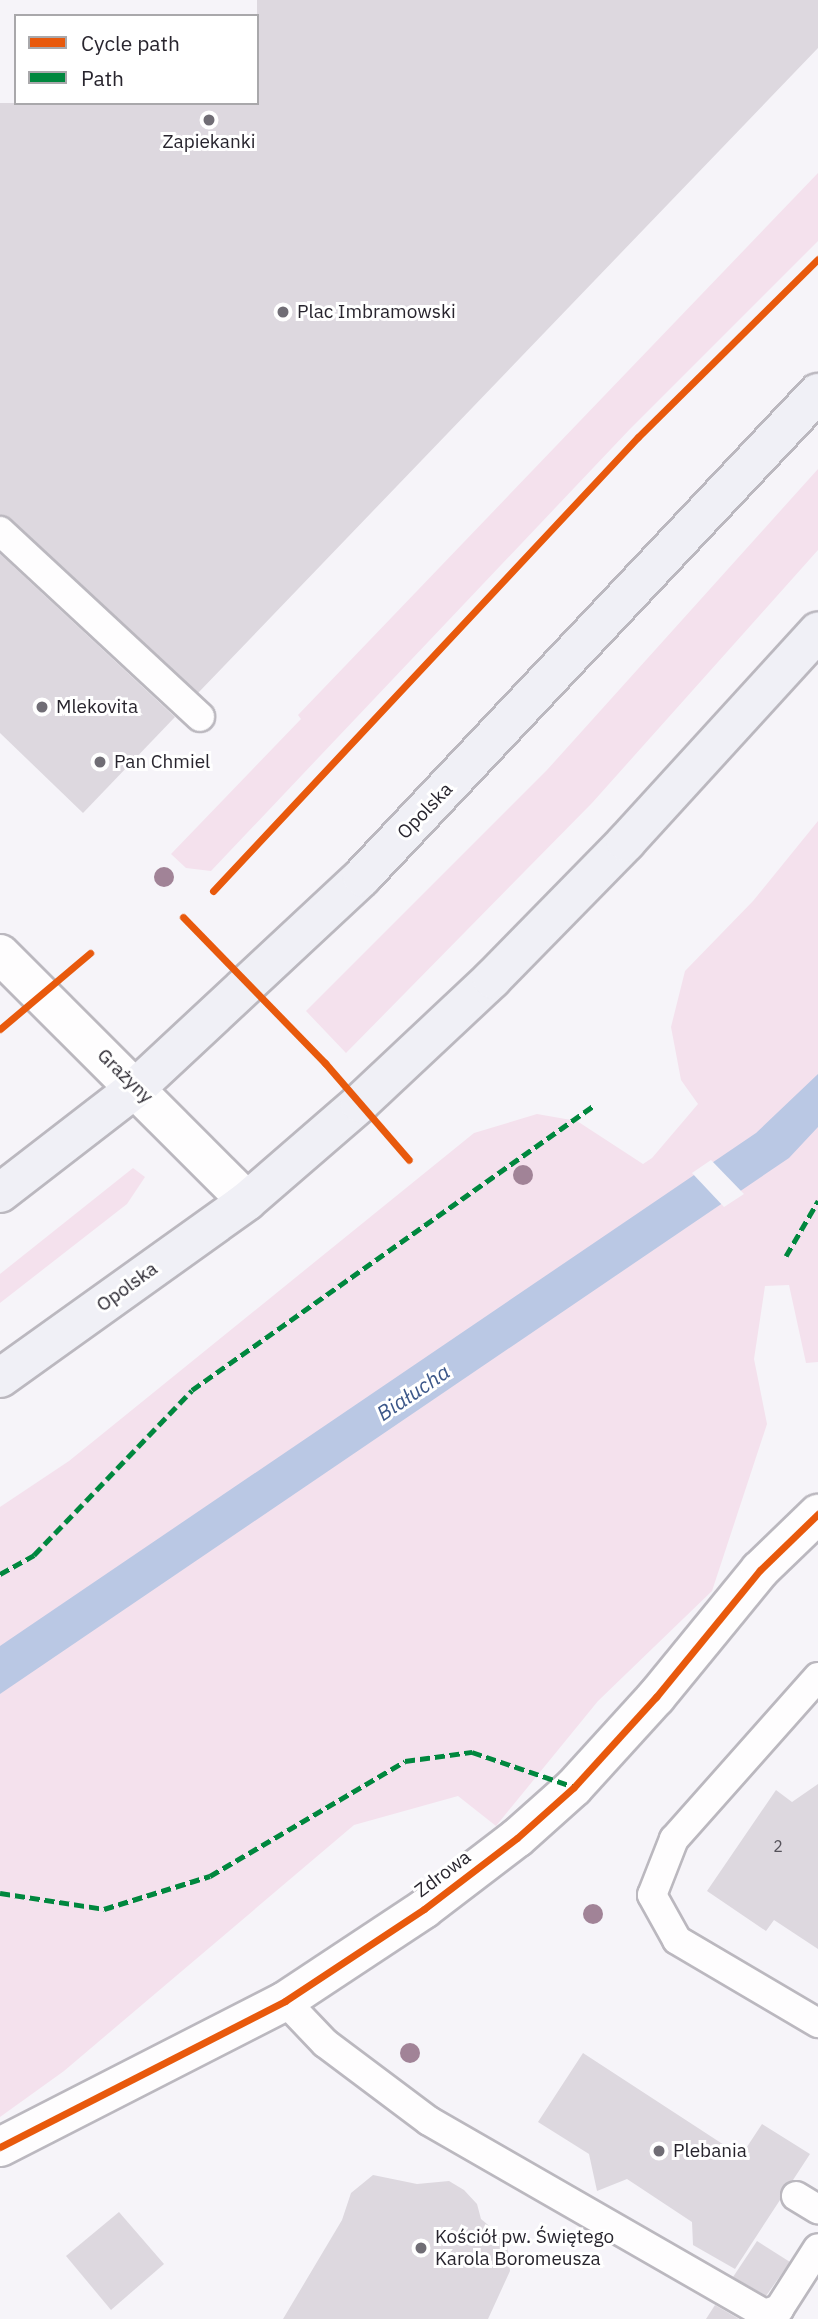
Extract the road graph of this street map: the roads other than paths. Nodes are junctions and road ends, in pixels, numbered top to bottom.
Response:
1 (818, 393) edge
2 (0, 531) edge
3 (818, 632) edge
4 (200, 717) dead end
5 (0, 954) edge
6 (137, 1087) junction
7 (0, 1194) edge
8 (247, 1201) junction
9 (0, 1378) edge
10 (818, 1514) edge
11 (818, 1677) edge
12 (285, 2001) junction
13 (818, 2023) edge
14 (0, 2147) edge
15 (818, 2248) edge

1 - 6 main road, Opolska
2 - 4 lane
3 - 8 main road, Opolska
5 - 6 street, Grażyny
6 - 7 main road, Opolska
6 - 8 street, Grażyny
8 - 9 main road, Opolska
10 - 12 street, Zdrowa
11 - 13 lane
12 - 14 street, Zdrowa
12 - 15 lane

